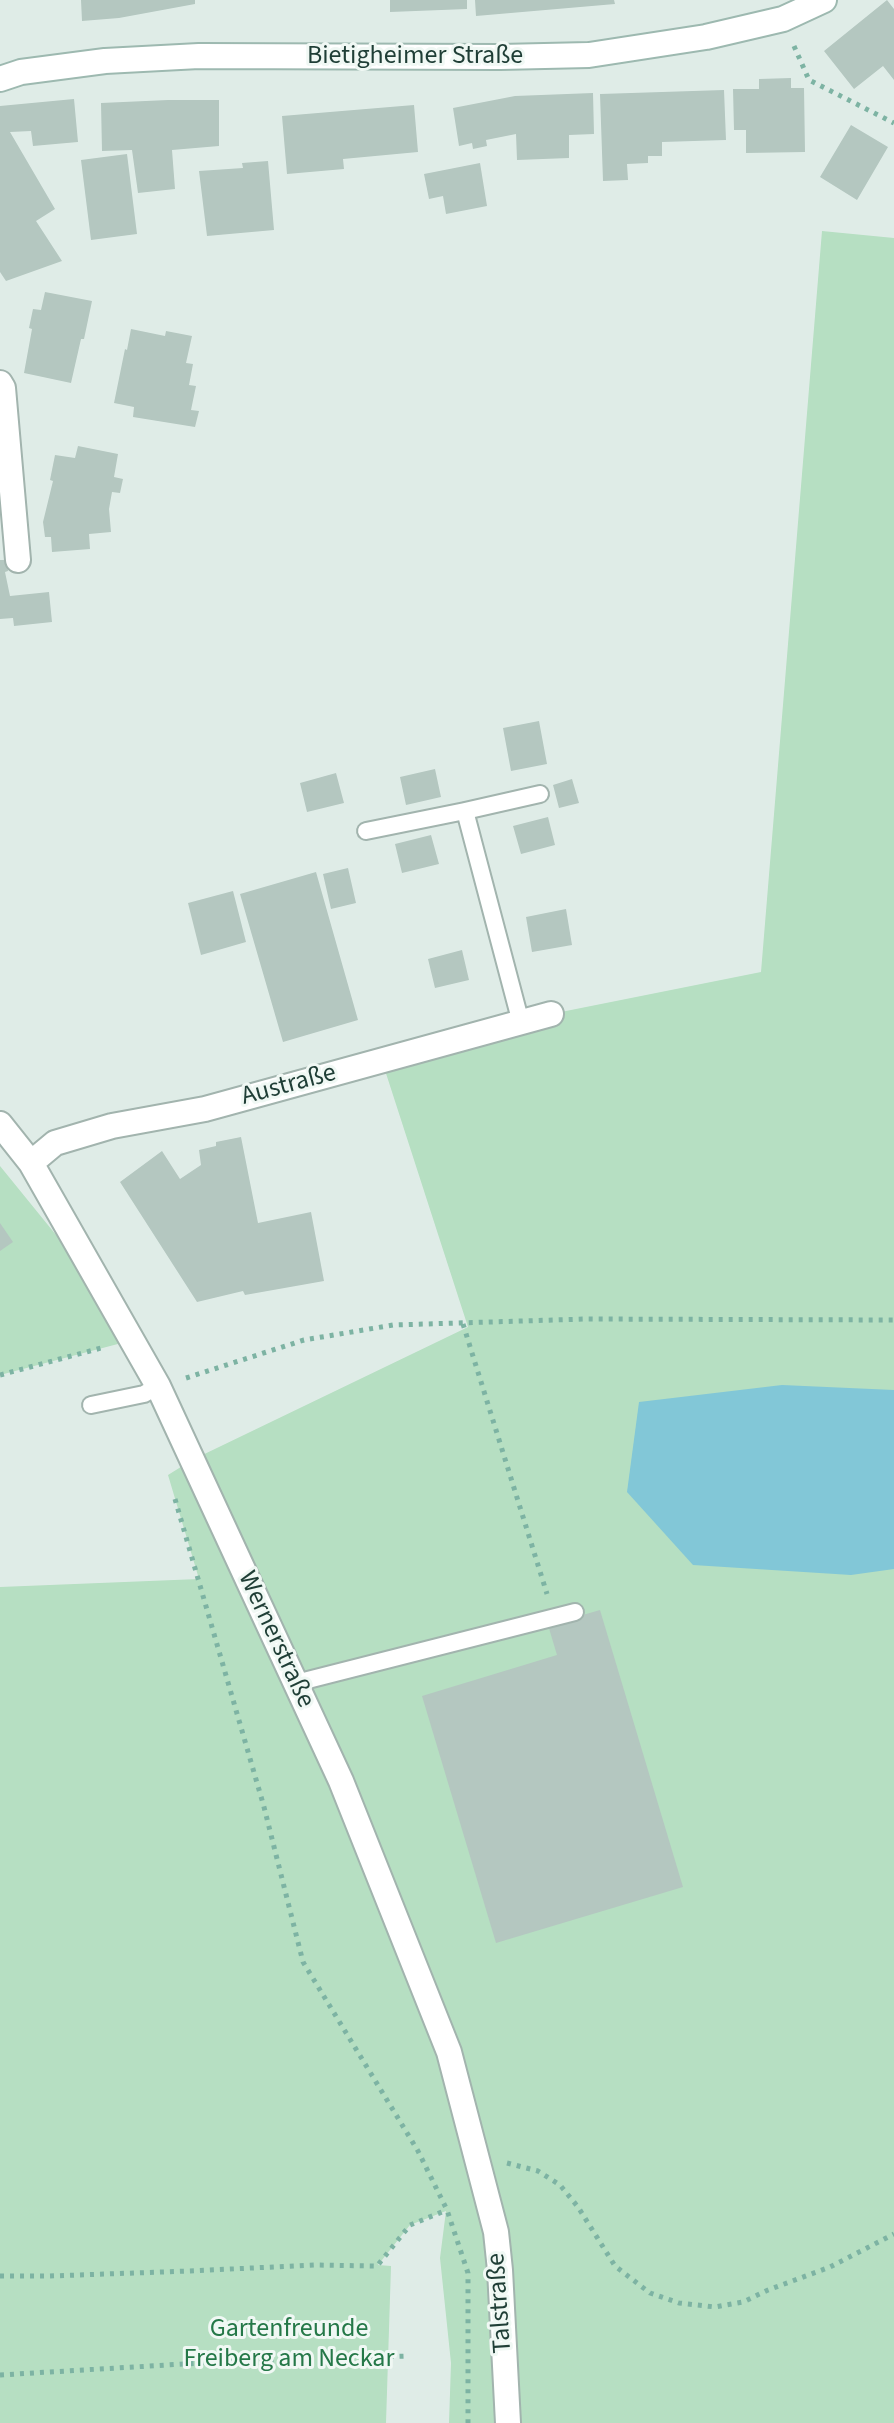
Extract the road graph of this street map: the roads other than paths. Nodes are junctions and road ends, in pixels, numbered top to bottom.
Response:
1 (824, 0) edge
2 (0, 79) edge
3 (0, 383) edge
4 (18, 560) dead end
5 (540, 794) dead end
6 (465, 811) junction
7 (366, 831) dead end
8 (551, 1014) dead end
9 (521, 1023) junction
10 (0, 1124) edge
11 (31, 1163) junction
12 (158, 1386) junction
13 (91, 1405) dead end
14 (575, 1612) dead end
15 (296, 1683) junction
16 (496, 2180) joint
17 (508, 2423) edge

1 - 2 street, Bietigheimer Straße
3 - 4 street
5 - 6 lane
6 - 7 lane
6 - 9 lane
8 - 9 street, Austraße
9 - 11 street, Austraße
10 - 11 street, Wernerstraße
11 - 12 street, Wernerstraße
12 - 13 lane
12 - 15 street, Wernerstraße
14 - 15 lane
15 - 16 street, Wernerstraße
16 - 17 street, Talstraße

